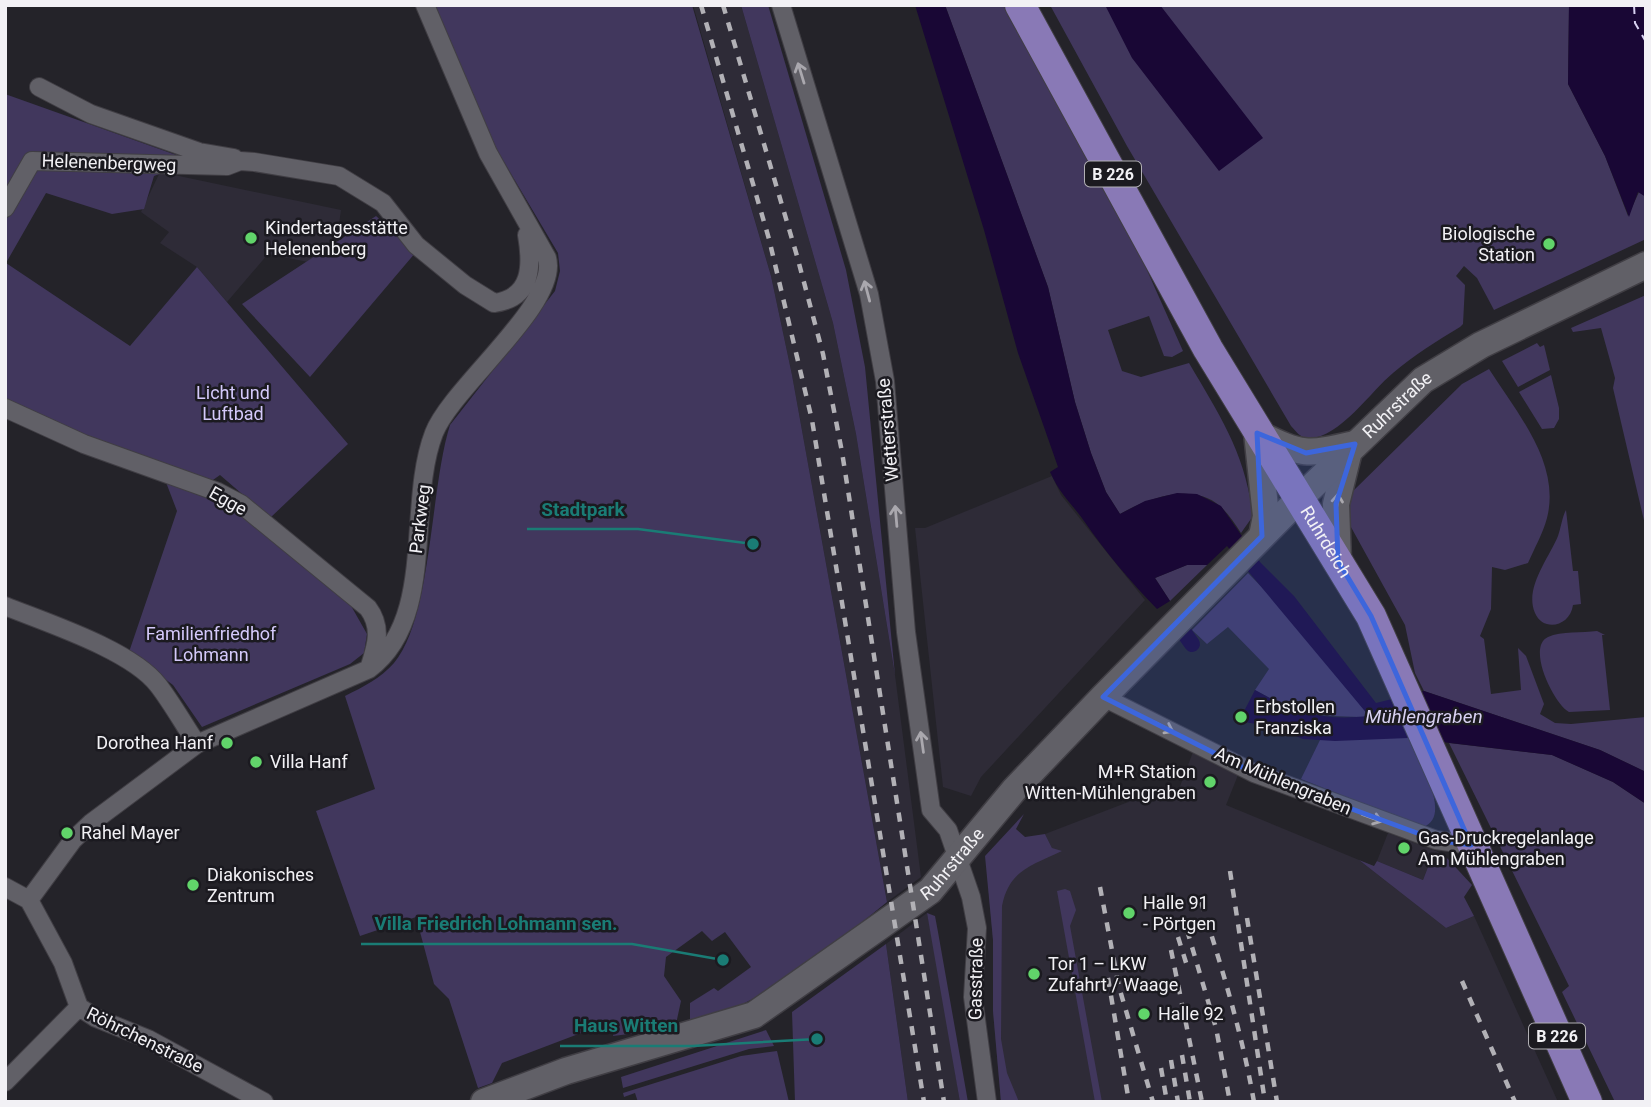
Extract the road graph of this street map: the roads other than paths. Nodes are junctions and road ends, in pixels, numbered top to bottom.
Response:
1 (425, 5) edge
2 (781, 5) edge
3 (1020, 5) edge
4 (39, 87) dead end
5 (240, 161) junction
6 (5, 208) edge
7 (528, 225) junction
8 (1646, 265) edge
9 (5, 408) edge
10 (1257, 433) junction
11 (1352, 446) junction
12 (1298, 500) junction
13 (1259, 539) junction
14 (1338, 561) junction
15 (5, 606) edge
16 (369, 669) junction
17 (1103, 697) junction
18 (197, 744) junction
19 (1471, 845) junction
20 (957, 859) junction
21 (5, 887) edge
22 (29, 900) junction
23 (79, 1007) junction
24 (5, 1082) edge
25 (264, 1102) edge
26 (484, 1102) edge
27 (988, 1102) edge
28 (1587, 1102) edge

1 - 7 street, Parkweg
20 -> 2 street, Wetterstraße
3 - 10 main road, Ruhrdeich / B 226
4 - 5 street, Helenenbergweg
5 - 6 street, Helenenbergweg
5 - 7 street, Helenenbergweg
7 - 16 street, Parkweg
8 - 11 main road, Ruhrstraße
9 - 16 street, Egge
10 - 11 main road
10 - 12 main road, Ruhrdeich / B 226
10 - 13 main road
11 - 12 main road, Ruhrstraße
14 -> 11 main road
12 - 13 main road, Ruhrstraße
12 - 14 main road, Ruhrdeich / B 226
13 - 17 main road, Ruhrstraße
14 - 19 main road, Ruhrdeich / B 226
15 - 18 street
16 - 18 street, Parkweg
17 -> 19 street, Am Mühlengraben
17 - 20 main road, Ruhrstraße
18 - 22 street, Parkweg
19 - 28 main road, Ruhrdeich / B 226
20 - 26 main road, Ruhrstraße
20 - 27 street, Gasstraße
21 - 22 street
22 - 23 street, Röhrchenstraße
23 - 24 street
23 - 25 street, Röhrchenstraße

